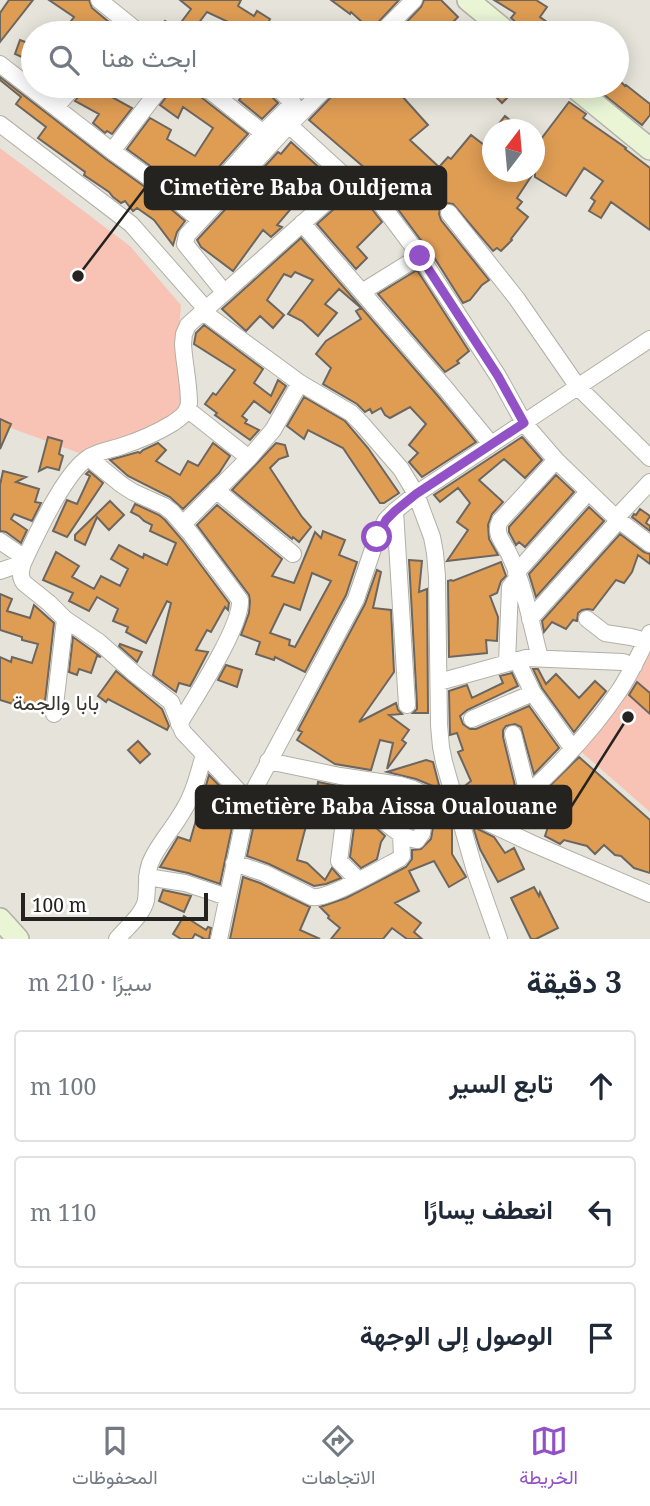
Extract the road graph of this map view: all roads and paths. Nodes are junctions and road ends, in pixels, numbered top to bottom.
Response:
1 (99, 0) edge
2 (414, 0) edge
3 (468, 0) edge
4 (119, 21) edge
5 (393, 21) edge
6 (493, 21) edge
7 (0, 64) edge
8 (21, 80) edge
9 (44, 98) edge
10 (64, 98) edge
11 (153, 98) edge
12 (219, 98) edge
13 (287, 98) edge
14 (311, 98) edge
15 (588, 98) edge
16 (56, 107) junction
17 (297, 108) junction
18 (0, 124) edge
19 (289, 125) junction
20 (262, 133) junction
21 (650, 149) edge
22 (112, 151) junction
23 (350, 181) junction
24 (449, 213) dead end
25 (196, 216) junction
26 (302, 223) junction
27 (420, 256) junction
28 (224, 292) junction
29 (362, 292) junction
30 (203, 309) junction
31 (650, 339) edge
32 (300, 383) junction
33 (578, 387) junction
34 (187, 409) junction
35 (524, 423) junction
36 (491, 444) junction
37 (89, 457) junction
38 (249, 458) junction
39 (650, 458) edge
40 (556, 460) junction
41 (650, 482) edge
42 (216, 491) junction
43 (588, 492) junction
44 (416, 494) junction
45 (395, 511) junction
46 (617, 519) junction
47 (183, 524) junction
48 (0, 541) edge
49 (650, 544) edge
50 (293, 554) dead end
51 (24, 560) junction
52 (0, 571) edge
53 (518, 577) junction
54 (65, 619) junction
55 (530, 619) junction
56 (587, 620) dead end
57 (648, 637) edge
58 (540, 658) junction
59 (512, 662) junction
60 (634, 666) junction
61 (439, 682) junction
62 (533, 693) junction
63 (407, 705) dead end
64 (54, 714) dead end
65 (472, 719) dead end
66 (179, 724) junction
67 (513, 734) dead end
68 (573, 749) junction
69 (204, 755) junction
70 (268, 761) junction
71 (349, 778) junction
72 (528, 794) junction
73 (428, 796) junction
74 (248, 801) junction
75 (346, 801) junction
76 (457, 808) junction
77 (493, 825) junction
78 (401, 834) junction
79 (234, 863) junction
80 (147, 877) junction
81 (358, 880) junction
82 (650, 894) edge
83 (228, 897) junction
84 (0, 919) edge
85 (18, 939) edge
86 (117, 939) edge
87 (219, 939) edge
88 (499, 939) edge

1 - 4 street
2 - 5 street
3 - 6 main road
7 - 8 street
9 - 16 street
10 - 16 street
11 - 22 street
12 - 20 street
13 - 17 street
14 - 17 street
15 - 21 main road
16 - 22 street
17 - 19 street
17 - 20 street
18 - 30 street
19 - 23 street
19 - 25 street
20 - 25 street
22 - 25 street
23 - 26 street
23 - 27 street
24 - 33 street
25 - 28 street
26 - 28 street
26 - 29 street
27 - 29 street
27 - 35 street
28 - 30 street
29 - 36 street
30 - 32 street
30 - 34 street
31 - 33 street
32 - 38 street
32 - 44 street
33 - 35 street
33 - 39 street
34 - 37 street
34 - 38 street
35 - 36 street
35 - 40 street
36 - 44 street
37 - 47 street
37 - 51 street
38 - 42 street
40 - 43 street
40 - 53 street
41 - 46 street
42 - 47 street
42 - 50 street
43 - 46 street
43 - 53 street
44 - 45 street
44 - 61 street
45 - 63 street
45 - 70 street
46 - 49 street
46 - 55 street
47 - 66 street
48 - 51 street
51 - 52 street
51 - 54 street
53 - 55 street
53 - 59 street
54 - 64 street
54 - 66 street
55 - 58 street
56 - 57 street
57 - 60 street
58 - 59 street
58 - 60 street
59 - 61 street
59 - 62 street
60 - 68 street
61 - 76 street
62 - 65 street
62 - 68 street
66 - 69 street
67 - 72 street
68 - 72 street
69 - 74 street
69 - 80 street
70 - 71 street
70 - 74 street
71 - 73 street
71 - 75 street
72 - 77 street
73 - 76 street
73 - 78 street
74 - 79 street
75 - 78 street
75 - 81 street
76 - 77 street
76 - 88 street
77 - 82 street
78 - 81 street
79 - 81 street
79 - 83 street
80 - 83 street
80 - 86 street
83 - 87 street
84 - 85 main road

